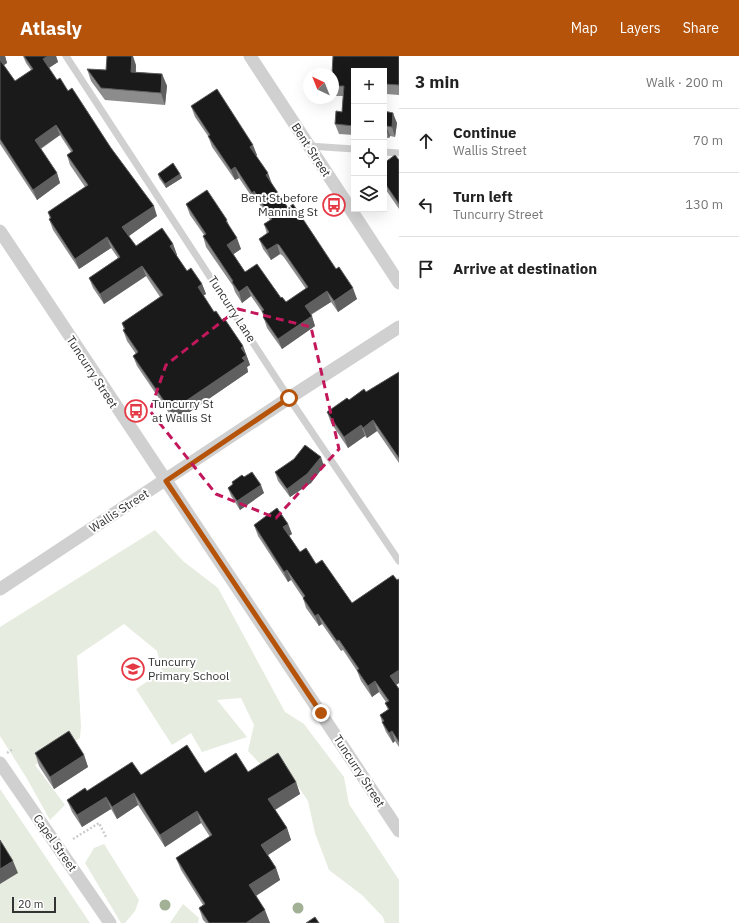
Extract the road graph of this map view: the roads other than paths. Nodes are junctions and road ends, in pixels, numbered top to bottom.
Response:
1 (66, 56) edge
2 (250, 56) edge
3 (308, 146) junction
4 (351, 150) edge
5 (387, 152) edge
6 (399, 153) edge
7 (0, 231) edge
8 (399, 283) edge
9 (399, 327) edge
10 (289, 398) junction
11 (166, 481) junction
12 (399, 561) edge
13 (0, 589) edge
14 (0, 763) edge
15 (399, 831) edge
16 (110, 923) edge

1 - 10 lane, Tuncurry Lane
2 - 3 street, Bent Street
3 - 4 lane
3 - 8 street, Bent Street
5 - 6 lane
7 - 11 street, Tuncurry Street
9 - 10 street, Wallis Street
10 - 11 street, Wallis Street
10 - 12 lane, Tuncurry Lane
11 - 13 street, Wallis Street
11 - 15 street, Tuncurry Street
14 - 16 street, Capel Street

